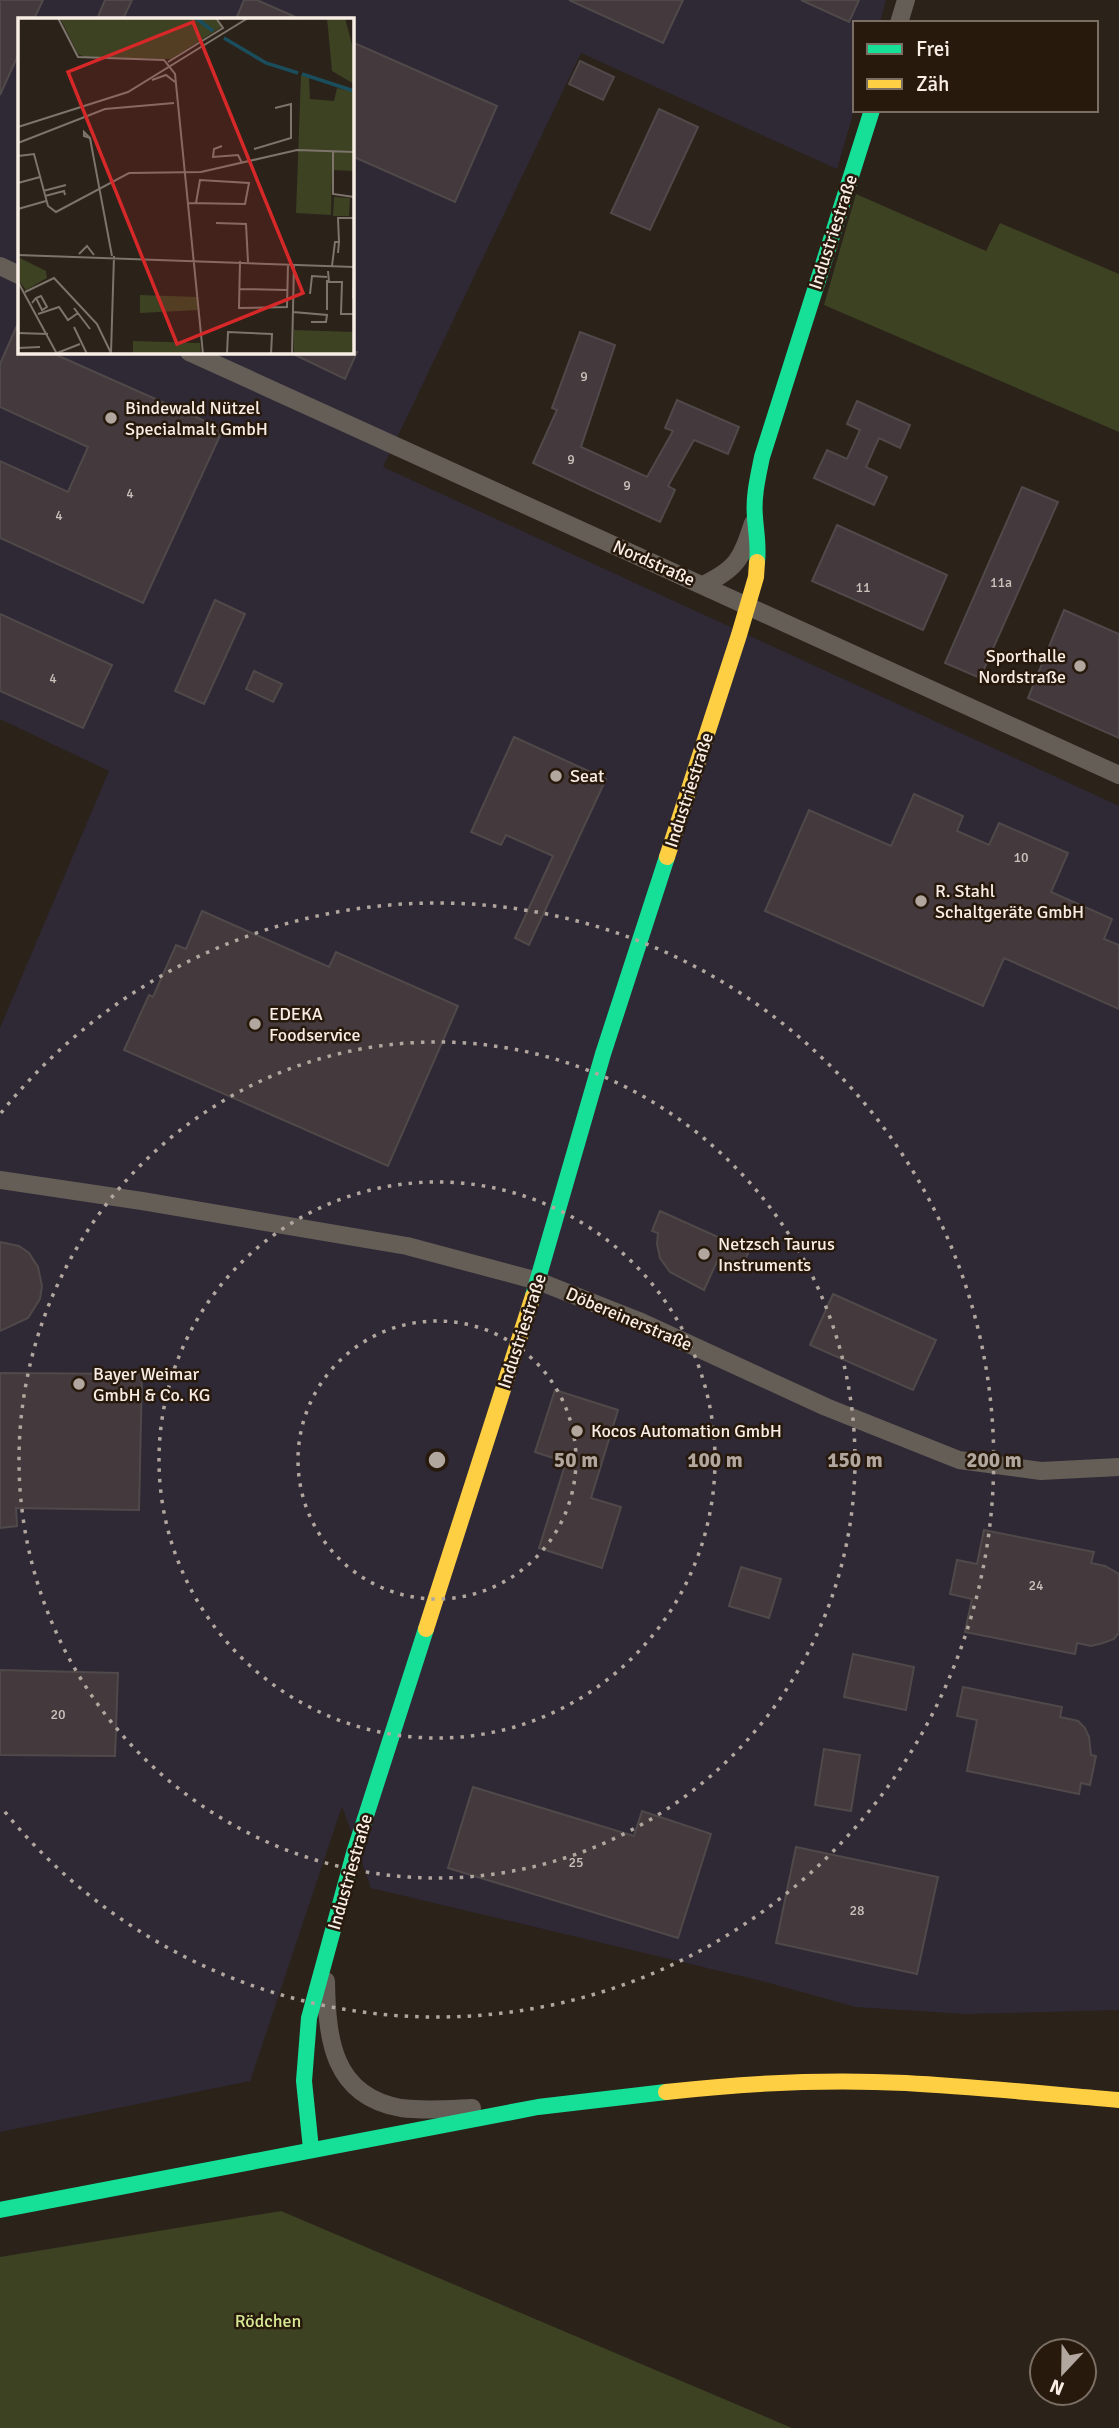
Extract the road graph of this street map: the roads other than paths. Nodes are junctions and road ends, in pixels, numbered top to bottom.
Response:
1 (906, 0) edge
2 (900, 21) edge
3 (871, 112) edge
4 (0, 266) edge
5 (18, 275) edge
6 (193, 354) edge
7 (755, 517) junction
8 (703, 585) junction
9 (747, 606) junction
10 (1119, 775) edge
11 (0, 1180) edge
12 (538, 1281) junction
13 (1119, 1467) edge
14 (326, 1956) junction
15 (1119, 2101) edge
16 (538, 2107) junction
17 (311, 2150) junction
18 (0, 2210) edge

1 - 2 street
3 - 7 street, Industriestraße
4 - 5 street
6 - 8 street, Nordstraße
7 - 8 street, Industriestraße
7 - 9 street, Industriestraße
8 - 9 street, Nordstraße
9 - 10 street, Nordstraße
9 - 12 street, Industriestraße
11 - 12 street, Döbereinerstraße
12 - 13 street, Döbereinerstraße
12 - 14 street, Industriestraße
14 - 16 street
14 - 17 street, Industriestraße
15 - 16 street
16 - 17 street
17 - 18 street

